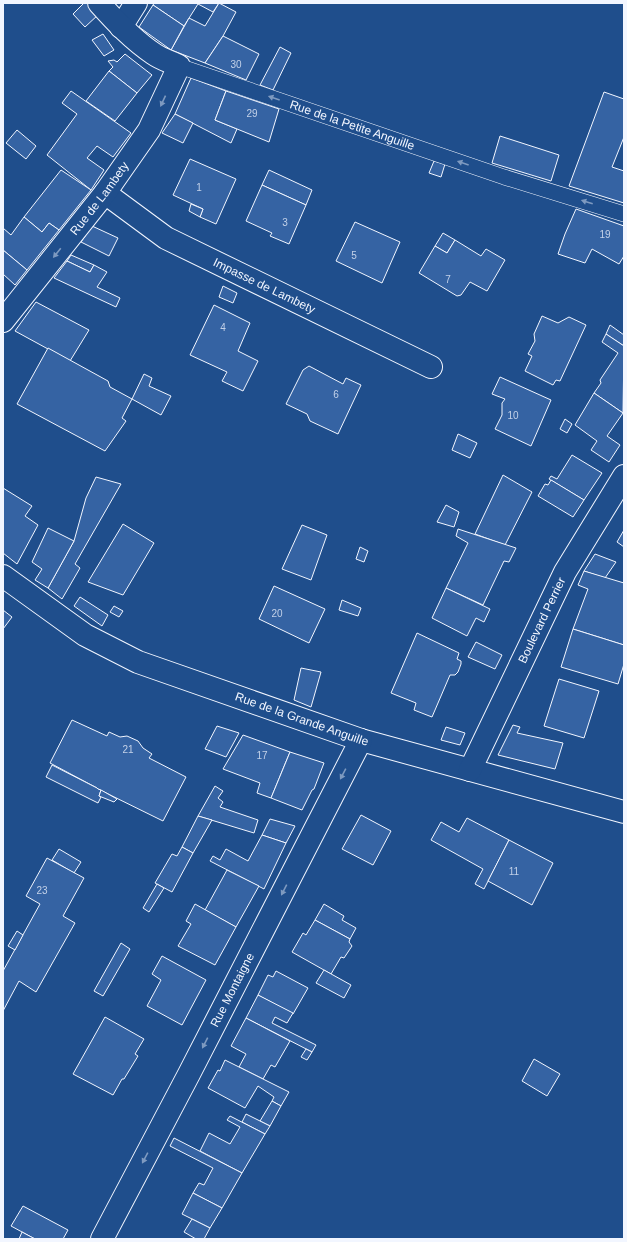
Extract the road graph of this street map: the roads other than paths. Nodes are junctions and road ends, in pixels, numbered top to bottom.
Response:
1 (99, 3) edge
2 (136, 3) edge
3 (121, 27) junction
4 (179, 66) junction
5 (105, 193) junction
6 (624, 214) edge
7 (3, 321) edge
8 (431, 367) dead end
9 (624, 476) edge
10 (3, 576) edge
11 (361, 740) junction
12 (470, 770) junction
13 (624, 812) edge
14 (102, 1239) edge

1 - 3 street, Rue de la Petite Anguille
2 - 3 street
3 - 4 street, Rue de la Petite Anguille
4 -> 5 street, Rue de Lambety
6 -> 4 lane, Rue de la Petite Anguille
5 -> 7 street, Rue de Lambety
5 - 8 street, Impasse de Lambety
9 - 12 street, Boulevard Perrier
10 - 11 street, Rue de la Grande Anguille
11 - 12 street, Rue de la Grande Anguille
11 -> 14 street, Rue Montaigne
12 - 13 street, Rue de la Grande Anguille

